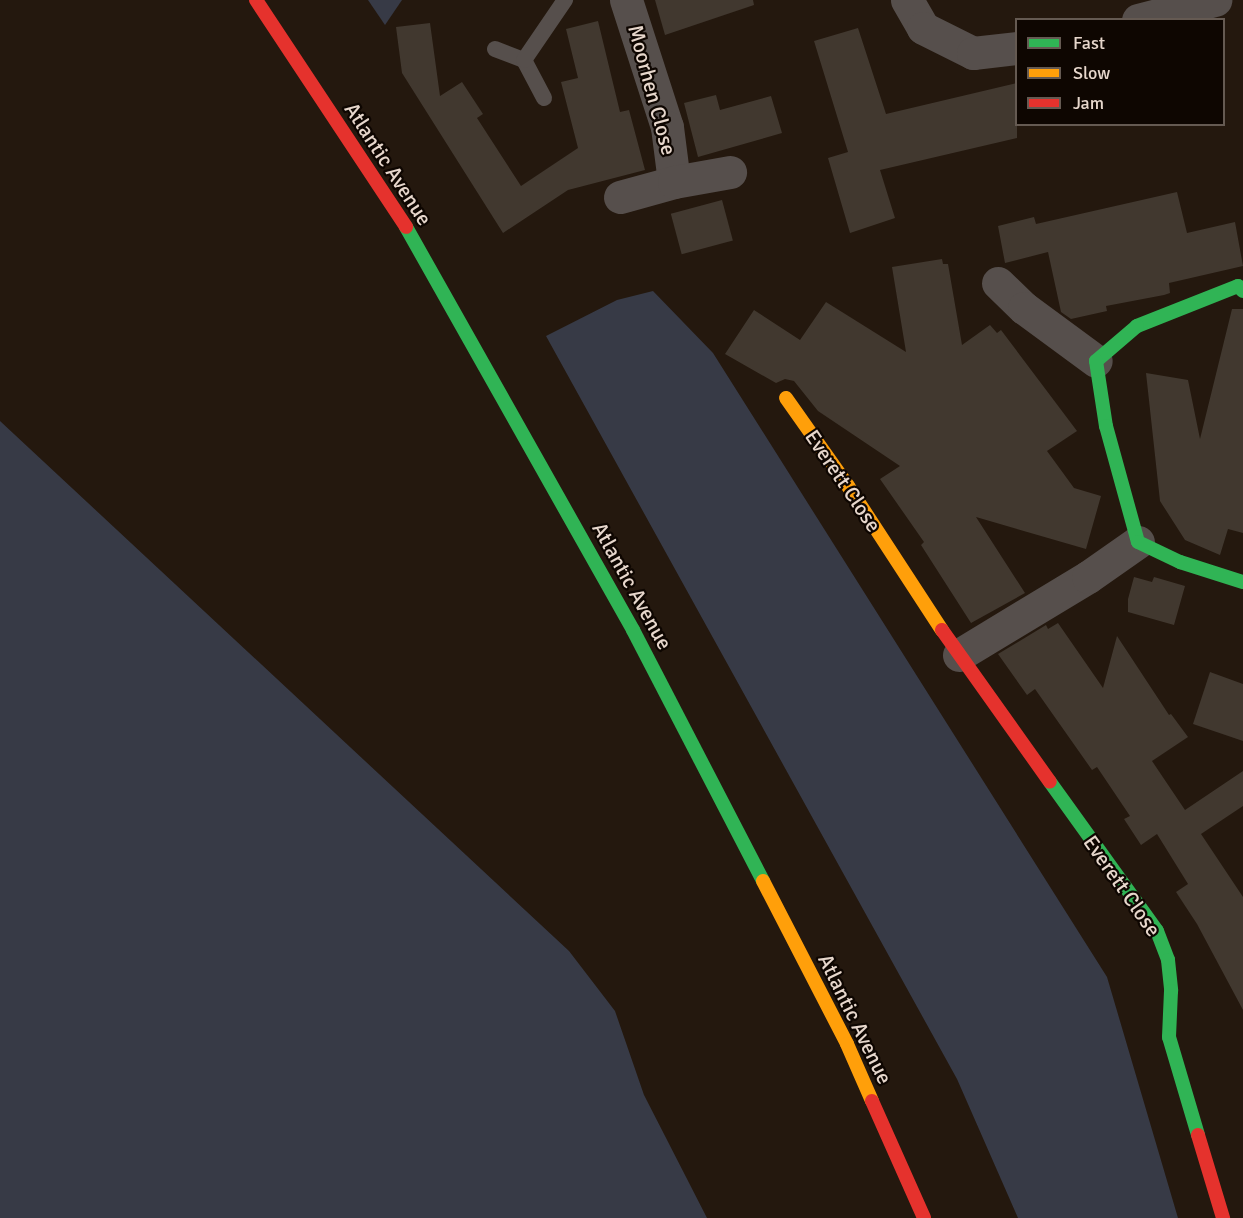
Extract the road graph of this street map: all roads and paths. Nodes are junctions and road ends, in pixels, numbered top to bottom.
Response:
1 (256, 0) edge
2 (565, 0) edge
3 (626, 0) edge
4 (907, 0) edge
5 (1215, 0) edge
6 (1146, 18) edge
7 (1015, 48) edge
8 (495, 49) dead end
9 (524, 60) junction
10 (544, 98) dead end
11 (730, 172) dead end
12 (674, 182) junction
13 (620, 197) dead end
14 (998, 283) dead end
15 (1243, 291) edge
16 (1096, 361) junction
17 (786, 398) dead end
18 (1138, 542) junction
19 (1243, 582) edge
20 (959, 655) junction
21 (924, 1218) edge
22 (1223, 1218) edge

1 - 21 street, Atlantic Avenue
2 - 9 lane
3 - 12 street, Moorhen Close
4 - 7 street
5 - 6 street
8 - 9 lane
9 - 10 lane
11 - 12 street, Moorhen Close
12 - 13 street, Moorhen Close
14 - 16 street
15 - 16 street
16 - 18 street
17 - 20 street, Everett Close
18 - 19 street
18 - 20 street
20 - 22 street, Everett Close

